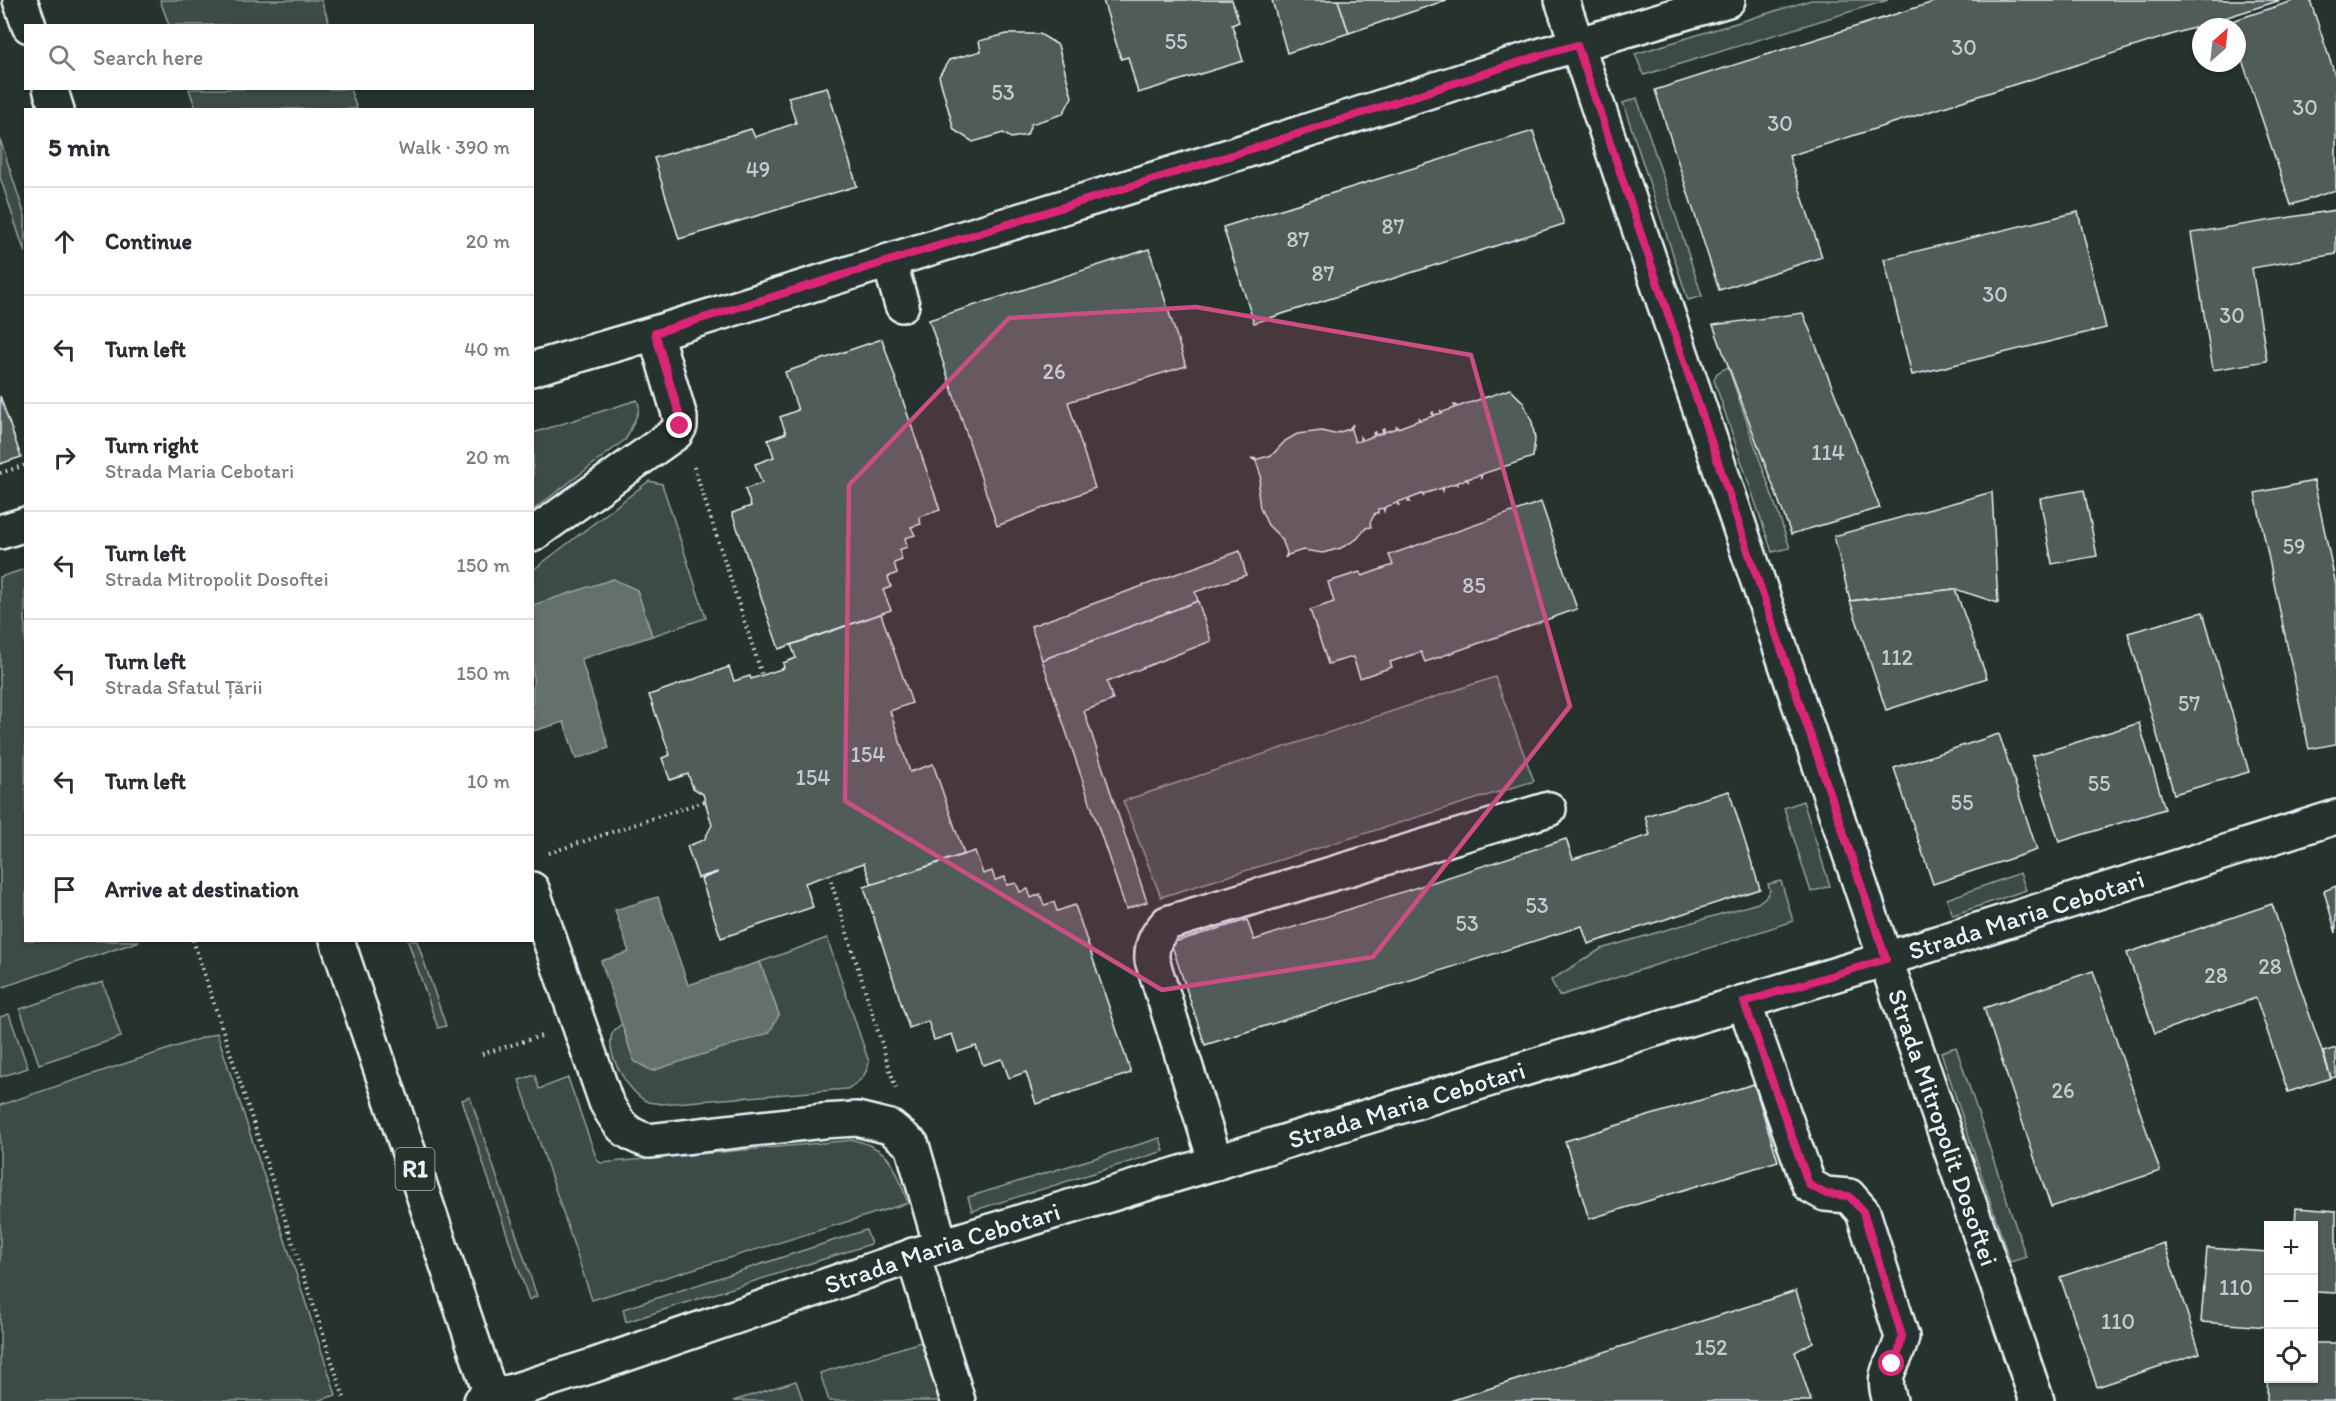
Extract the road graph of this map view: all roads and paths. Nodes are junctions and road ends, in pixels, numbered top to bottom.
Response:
1 (20, 0) edge
2 (1562, 0) edge
3 (1728, 0) edge
4 (28, 24) edge
5 (1577, 45) junction
6 (51, 90) edge
7 (56, 108) edge
8 (889, 261) junction
9 (902, 305) dead end
10 (655, 333) junction
11 (534, 368) edge
12 (24, 466) edge
13 (0, 473) edge
14 (701, 488) dead end
15 (24, 525) edge
16 (0, 532) edge
17 (534, 534) edge
18 (762, 675) dead end
19 (705, 801) dead end
20 (1549, 809) dead end
21 (2336, 817) edge
22 (561, 849) dead end
23 (829, 875) dead end
24 (534, 895) edge
25 (195, 942) edge
26 (339, 942) edge
27 (1886, 959) junction
28 (1744, 1002) junction
29 (526, 1040) dead end
30 (482, 1054) dead end
31 (887, 1059) dead end
32 (1216, 1163) junction
33 (927, 1251) junction
34 (489, 1400) edge
35 (345, 1401) edge
36 (958, 1401) edge
37 (1890, 1401) edge
38 (2037, 1401) edge

1 - 4 street
2 - 5 street, Strada Mitropolit Dosoftei
3 - 5 street
5 - 8 street
5 - 27 street, Strada Mitropolit Dosoftei
6 - 7 street
8 - 9 street
8 - 10 street
10 - 11 street
10 - 17 street
12 - 13 path
14 - 18 path
15 - 16 street
19 - 22 path
20 - 32 street
21 - 27 street, Strada Maria Cebotari
23 - 31 path
24 - 33 street
25 - 35 path
26 - 34 street, R1
27 - 28 street, Strada Maria Cebotari
27 - 38 street, Strada Mitropolit Dosoftei
28 - 32 street, Strada Maria Cebotari
28 - 37 street
29 - 30 path
32 - 33 street, Strada Maria Cebotari
33 - 34 street, Strada Maria Cebotari
33 - 36 street

